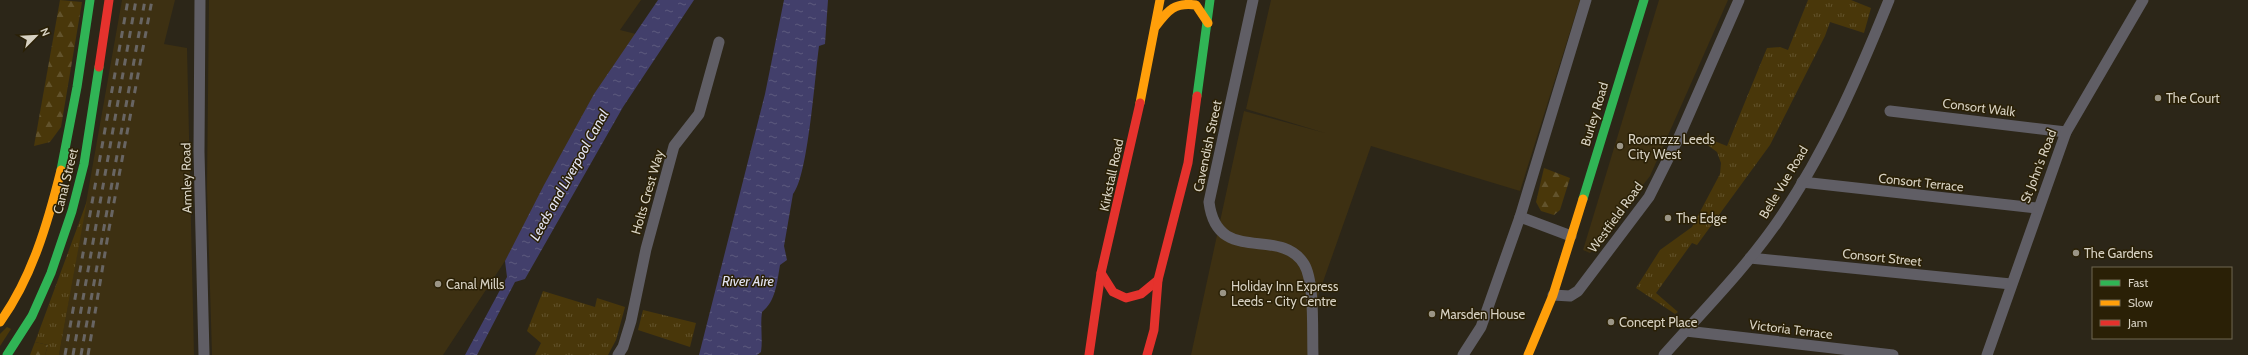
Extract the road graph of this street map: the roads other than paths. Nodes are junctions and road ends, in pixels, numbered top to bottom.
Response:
1 (90, 0) edge
2 (109, 0) edge
3 (200, 0) edge
4 (1160, 0) edge
5 (1210, 0) edge
6 (1253, 0) edge
7 (1586, 0) edge
8 (1644, 0) edge
9 (1739, 0) edge
10 (1889, 0) edge
11 (2142, 0) edge
12 (1208, 23) junction
13 (1155, 26) junction
14 (719, 42) dead end
15 (1890, 110) dead end
16 (2066, 132) junction
17 (1802, 182) junction
18 (2037, 208) junction
19 (1520, 217) junction
20 (1570, 236) junction
21 (1750, 258) junction
22 (1102, 273) junction
23 (1158, 280) junction
24 (2011, 284) junction
25 (1553, 295) junction
26 (32, 316) junction
27 (0, 322) edge
28 (1686, 331) junction
29 (24, 348) dead end
30 (1871, 354) edge
31 (7, 355) edge
32 (204, 355) edge
33 (618, 355) edge
34 (1089, 355) edge
35 (1147, 355) edge
36 (1313, 355) edge
37 (1463, 355) edge
38 (1528, 355) edge
39 (1664, 355) edge
40 (1893, 355) edge
41 (1987, 355) edge

1 - 27 main road, Canal Street
2 - 26 main road, Canal Street
3 - 32 street, Armley Road
4 - 13 main road, Kirkstall Road
5 - 12 main road
6 - 36 street, Cavendish Street
7 - 19 street
8 - 20 main road, Burley Road
9 - 25 street, Westfield Road
10 - 17 street, Belle Vue Road
11 - 16 street, St John's Road
12 - 13 main road
12 - 23 main road
13 - 22 main road, Kirkstall Road
14 - 33 street, Holts Crest Way
15 - 16 street, Consort Walk
16 - 18 street, St John's Road
17 - 18 street, Consort Terrace
17 - 21 street, Belle Vue Road
18 - 24 street, St John's Road
19 - 20 street
19 - 37 street
20 - 25 main road, Burley Road
21 - 24 street, Consort Street
21 - 28 street, Belle Vue Road
22 - 23 main road
22 - 34 main road, Kirkstall Road
23 - 35 main road
24 - 41 street, St John's Road
25 - 38 main road, Burley Road
26 - 29 main road
26 - 31 main road, Canal Street
28 - 30 street, Victoria Terrace
28 - 39 street, Belle Vue Road
30 - 40 street, Victoria Terrace

